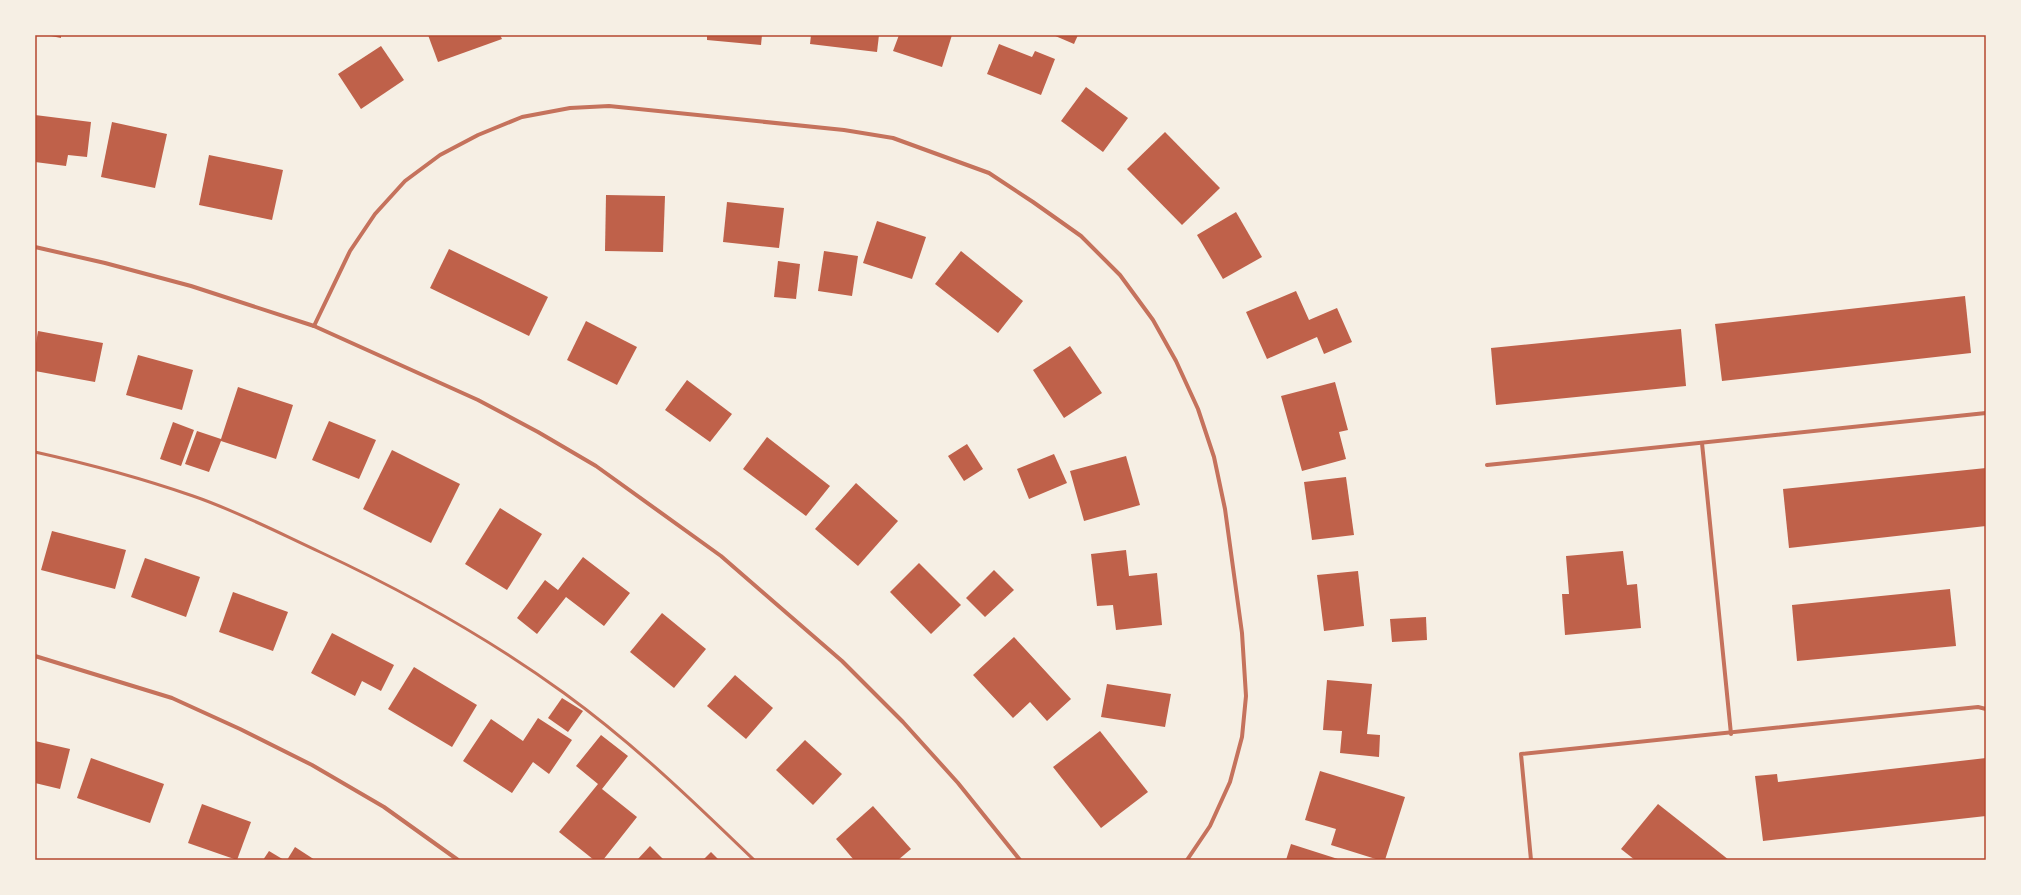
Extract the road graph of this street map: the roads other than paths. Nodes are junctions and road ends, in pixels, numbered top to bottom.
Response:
1 (35, 247) edge
2 (314, 326) junction
3 (1986, 413) edge
4 (1702, 443) junction
5 (35, 452) edge
6 (1487, 465) dead end
7 (35, 656) edge
8 (1986, 709) edge
9 (1731, 734) junction
10 (458, 860) edge
11 (754, 860) edge
12 (1020, 860) edge
13 (1187, 860) edge
14 (1531, 860) edge

1 - 2 street
2 - 12 street
2 - 13 street
3 - 4 street
4 - 6 street
4 - 9 street
5 - 11 lane
7 - 10 street
8 - 9 street
9 - 14 street

